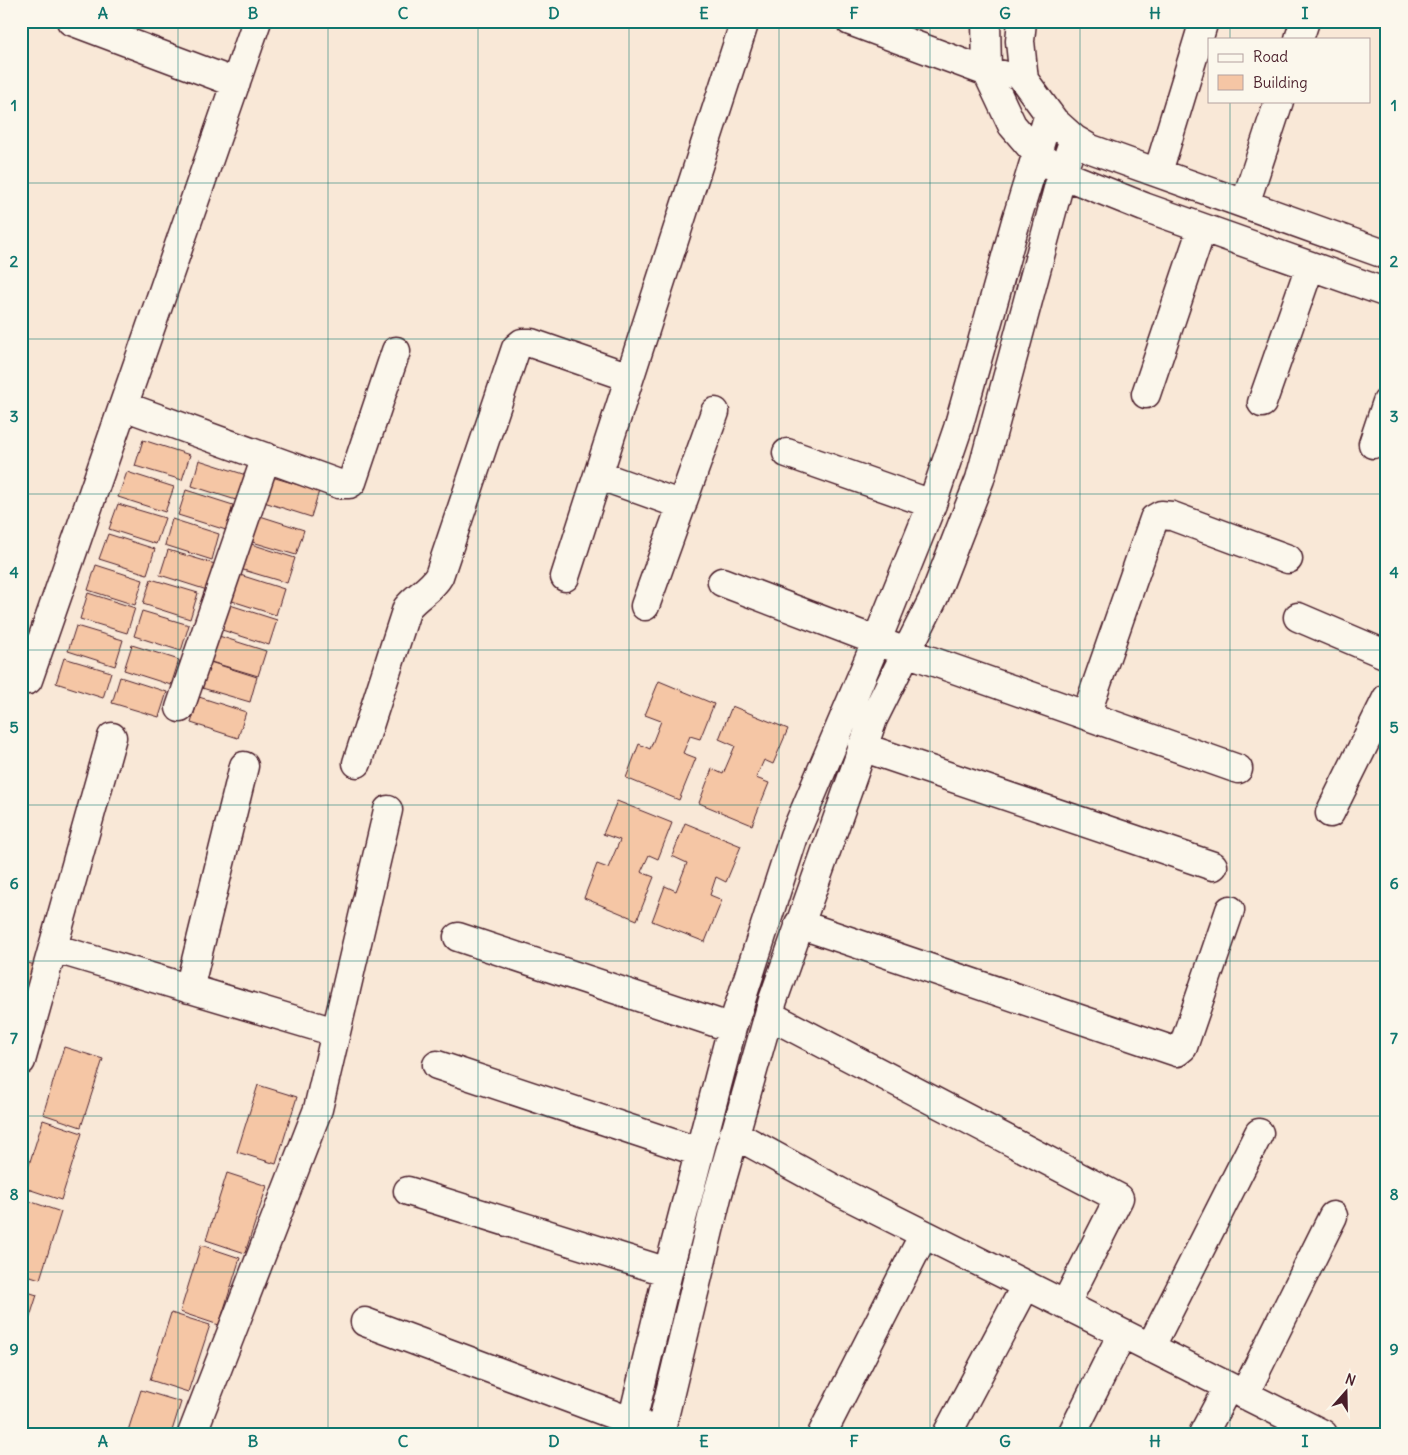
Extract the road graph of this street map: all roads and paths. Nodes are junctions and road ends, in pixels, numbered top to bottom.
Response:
1 (71, 21) edge
2 (258, 21) edge
3 (745, 21) edge
4 (850, 21) edge
5 (1204, 21) edge
6 (1305, 21) edge
7 (979, 24) edge
8 (1021, 31) edge
9 (1299, 38) edge
10 (987, 72) junction
11 (1024, 80) junction
12 (236, 83) junction
13 (1279, 102) edge
14 (1049, 114) junction
15 (1074, 139) junction
16 (1036, 153) junction
17 (1158, 172) junction
18 (1062, 174) junction
19 (1245, 204) junction
20 (1202, 228) junction
21 (1387, 255) edge
22 (1310, 266) junction
23 (1387, 293) edge
24 (396, 351) dead end
25 (630, 377) junction
26 (1146, 394) dead end
27 (1387, 402) edge
28 (1262, 403) dead end
29 (124, 406) junction
30 (715, 412) dead end
31 (1372, 444) dead end
32 (787, 453) dead end
33 (266, 457) junction
34 (598, 475) junction
35 (932, 504) junction
36 (682, 505) junction
37 (1288, 559) dead end
38 (565, 576) dead end
39 (722, 582) dead end
40 (645, 606) dead end
41 (1298, 617) dead end
42 (877, 640) junction
43 (906, 652) junction
44 (1387, 655) edge
45 (28, 680) dead end
46 (1387, 698) edge
47 (180, 708) dead end
48 (1086, 715) junction
49 (112, 737) dead end
50 (862, 748) junction
51 (357, 763) dead end
52 (244, 766) dead end
53 (1238, 769) dead end
54 (388, 810) dead end
55 (1330, 814) dead end
56 (794, 836) junction
57 (827, 848) junction
58 (1213, 866) dead end
59 (1230, 910) dead end
60 (799, 924) junction
61 (458, 937) dead end
62 (53, 948) junction
63 (189, 989) junction
64 (769, 1015) junction
65 (732, 1028) junction
66 (335, 1032) junction
67 (21, 1061) edge
68 (437, 1065) dead end
69 (1260, 1133) dead end
70 (734, 1134) junction
71 (698, 1152) junction
72 (408, 1191) dead end
73 (1333, 1216) dead end
74 (924, 1234) junction
75 (668, 1272) junction
76 (1026, 1285) junction
77 (1065, 1305) junction
78 (364, 1322) dead end
79 (1122, 1334) junction
80 (1150, 1348) junction
81 (1236, 1391) junction
82 (630, 1428) edge
83 (660, 1432) edge
84 (192, 1434) edge
85 (822, 1434) edge
86 (947, 1434) edge
87 (1072, 1434) edge
88 (1203, 1434) edge
89 (1323, 1434) edge

1 - 12 street
2 - 12 street
3 - 25 street
4 - 10 street
5 - 17 street
6 - 9 street
7 - 8 street
7 - 10 street
8 - 11 street
10 - 11 street
10 - 16 street
11 - 14 street
12 - 29 street
13 - 19 street
14 - 15 street
14 - 16 street
15 - 17 street
15 - 18 street
16 - 18 street
16 - 35 street
17 - 19 street
18 - 20 street
18 - 43 street
19 - 21 street
20 - 22 street
20 - 26 street
22 - 23 street
22 - 28 street
24 - 33 street
25 - 34 street
25 - 51 street
27 - 31 street
29 - 33 street
29 - 45 street
30 - 36 street
32 - 35 street
33 - 47 street
34 - 36 street
34 - 38 street
35 - 42 street
36 - 40 street
37 - 48 street
39 - 42 street
41 - 44 street
42 - 43 street
42 - 56 street
43 - 48 street
43 - 50 street
46 - 55 street
48 - 53 street
49 - 62 street
50 - 57 street
50 - 58 street
52 - 63 street
54 - 66 street
56 - 57 street
56 - 65 street
57 - 60 street
59 - 60 street
60 - 64 street
61 - 65 street
62 - 63 street
62 - 67 street
63 - 66 street
64 - 70 street
64 - 77 street
65 - 71 street
66 - 84 street
68 - 71 street
69 - 80 street
70 - 74 street
70 - 83 street
71 - 75 street
72 - 75 street
73 - 81 street
74 - 76 street
74 - 85 street
75 - 82 street
76 - 77 street
76 - 86 street
77 - 79 street
78 - 82 street
79 - 80 street
79 - 87 street
80 - 81 street
81 - 88 street
81 - 89 street
82 - 83 street

